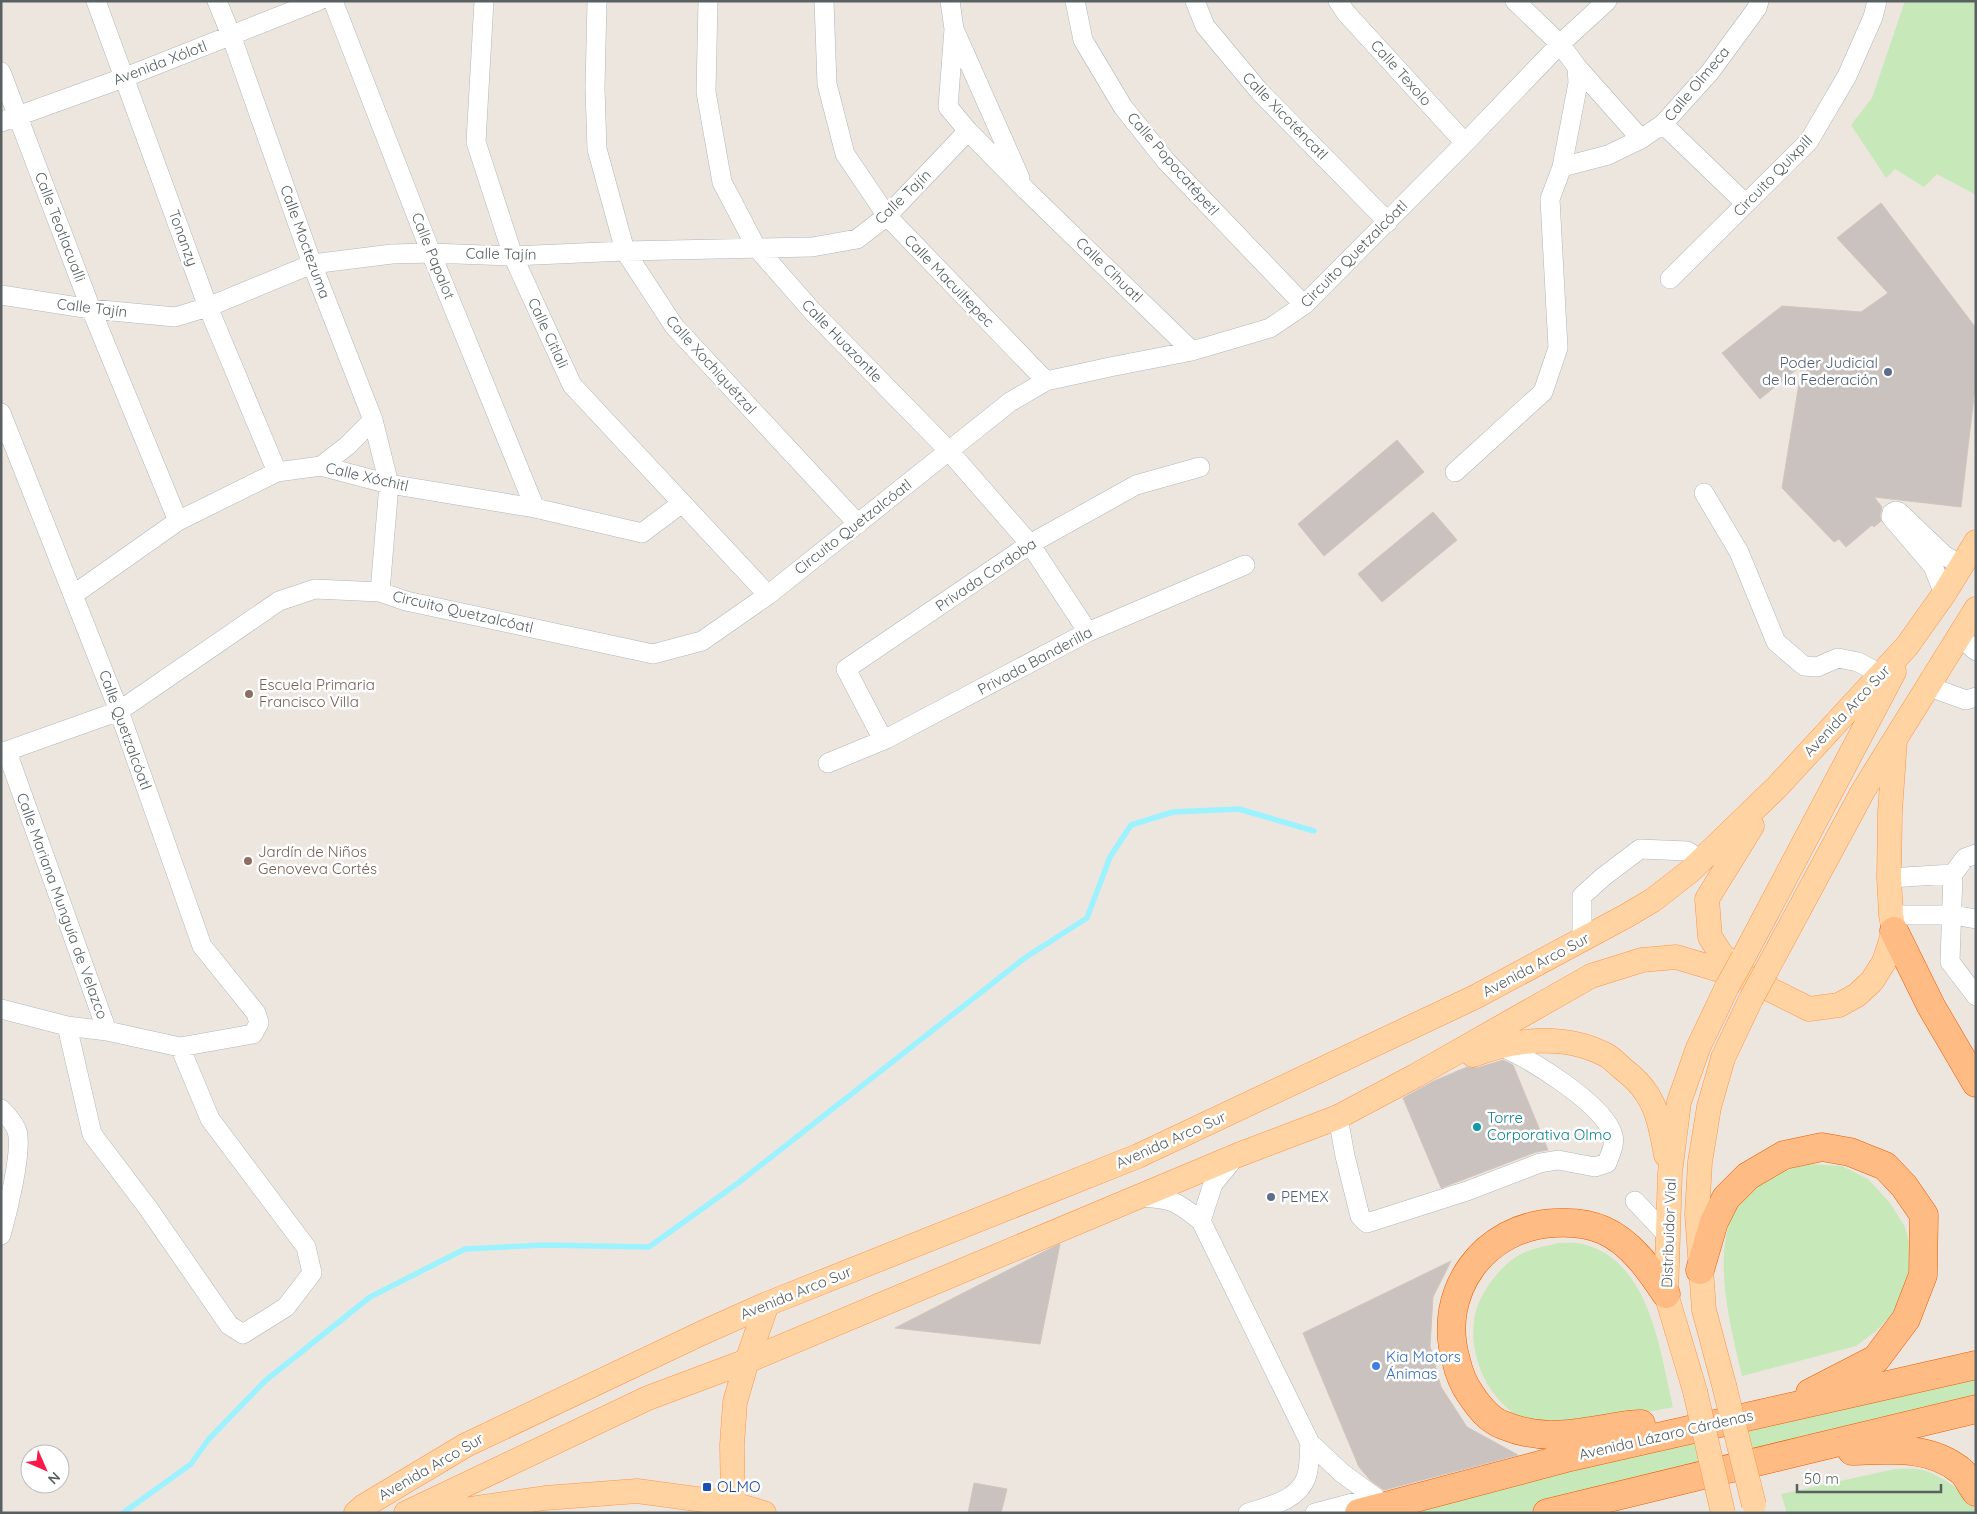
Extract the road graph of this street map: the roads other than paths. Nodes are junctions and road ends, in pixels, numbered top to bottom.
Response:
1 (96, 1) edge
2 (217, 1) edge
3 (318, 1) edge
4 (334, 1) edge
5 (484, 1) edge
6 (597, 1) edge
7 (708, 1) edge
8 (824, 1) edge
9 (950, 1) edge
10 (1075, 1) edge
11 (1196, 1) edge
12 (1338, 1) edge
13 (1515, 1) edge
14 (1607, 1) edge
15 (1759, 1) edge
16 (1877, 1) edge
17 (954, 29) junction
18 (231, 35) junction
19 (1560, 44) junction
20 (1577, 67) junction
21 (1, 72) edge
22 (123, 78) junction
23 (9, 119) edge
24 (1663, 124) junction
25 (968, 131) junction
26 (1641, 138) junction
27 (1465, 143) junction
28 (1562, 167) junction
29 (1026, 190) junction
30 (1746, 204) junction
31 (887, 216) junction
32 (1388, 222) junction
33 (756, 247) junction
34 (625, 251) junction
35 (431, 253) junction
36 (513, 256) junction
37 (312, 264) junction
38 (1670, 280) dead end
39 (1, 295) edge
40 (1304, 306) junction
41 (208, 307) junction
42 (91, 309) junction
43 (1192, 351) junction
44 (1046, 381) junction
45 (1, 413) edge
46 (372, 420) junction
47 (949, 451) junction
48 (321, 466) junction
49 (1200, 467) dead end
50 (277, 472) junction
51 (1454, 472) dead end
52 (389, 484) junction
53 (1704, 493) dead end
54 (682, 502) junction
55 (535, 508) junction
56 (178, 521) junction
57 (858, 524) junction
58 (1030, 544) junction
59 (1970, 552) edge
60 (1245, 565) dead end
61 (380, 592) junction
62 (1944, 594) junction
63 (73, 595) junction
64 (768, 595) junction
65 (1976, 609) edge
66 (1088, 632) junction
67 (1968, 644) edge
68 (1886, 676) junction
69 (1928, 686) junction
70 (1976, 697) edge
71 (119, 711) junction
72 (883, 737) junction
73 (1895, 740) junction
74 (4, 753) edge
75 (828, 763) dead end
76 (1778, 787) junction
77 (1976, 854) edge
78 (1701, 860) junction
79 (1953, 874) junction
80 (1889, 878) junction
81 (1953, 915) junction
82 (1976, 919) edge
83 (1893, 923) junction
84 (1582, 941) junction
85 (1747, 978) junction
86 (1976, 996) edge
87 (1, 1008) edge
88 (67, 1026) junction
89 (107, 1031) junction
90 (1500, 1046) junction
91 (180, 1047) junction
92 (1415, 1076) junction
93 (1976, 1083) edge
94 (1, 1109) edge
95 (1338, 1117) junction
96 (1238, 1155) junction
97 (1670, 1173) junction
98 (1141, 1197) junction
99 (1635, 1202) dead end
100 (1201, 1221) junction
101 (1, 1235) edge
102 (1668, 1236) junction
103 (1700, 1270) junction
104 (1666, 1294) junction
105 (767, 1304) junction
106 (747, 1361) junction
107 (1976, 1365) edge
108 (1976, 1408) edge
109 (1777, 1410) junction
110 (1661, 1430) junction
111 (1310, 1443) junction
112 (1808, 1451) junction
113 (1664, 1484) junction
114 (1976, 1492) edge
115 (1367, 1505) edge
116 (734, 1508) edge
117 (1756, 1509) edge
118 (356, 1513) edge
119 (406, 1513) edge
120 (442, 1513) edge
121 (764, 1513) edge
122 (1248, 1513) edge
123 (1315, 1513) edge
124 (1547, 1513) edge
125 (1610, 1513) edge
126 (1723, 1513) edge

1 - 22 street, Tonanzy
2 - 18 street, Calle Moctezuma
3 - 18 street, Avenida Xólotl
4 - 35 street, Calle Papalot
5 - 36 street, Calle Citlali
6 - 34 street, Calle Xochiquétzal
7 - 33 street, Calle Huazontle
8 - 31 street, Calle Macuiltepec
9 - 17 street, Calle Cihuatl
10 - 40 street, Calle Popocatépetl
11 - 32 street, Calle Xicoténcatl
12 - 27 street, Calle Texolo
13 - 19 street
14 - 19 street, Circuito Quetzalcóatl
15 - 24 street, Calle Olmeca
16 - 30 street, Circuito Quixpill
17 - 25 street, Calle Cihuatl
17 - 29 street, Calle Cihuatl
18 - 22 street, Avenida Xólotl
18 - 37 street, Calle Moctezuma
19 - 20 street
19 - 27 street, Circuito Quetzalcóatl
20 - 26 street
20 - 28 street
21 - 23 street, Calle Teotlacualli
22 - 23 street, Avenida Xólotl
22 - 41 street, Tonanzy
23 - 42 street, Calle Teotlacualli
24 - 26 street, Calle Olmeca
24 - 30 street
25 - 29 street, Calle Cihuatl
25 - 31 street, Calle Tajín
26 - 28 street, Calle Olmeca
27 - 32 street, Circuito Quetzalcóatl
28 - 51 street
29 - 43 street, Calle Cihuatl
30 - 38 street, Circuito Quixpill
31 - 33 street, Calle Tajín
31 - 44 street, Calle Macuiltepec
32 - 40 street, Circuito Quetzalcóatl
33 - 34 street, Calle Tajín
33 - 47 street, Calle Huazontle
34 - 36 street, Calle Tajín
34 - 57 street, Calle Xochiquétzal
35 - 36 street, Calle Tajín
35 - 37 street, Calle Tajín
35 - 55 street, Calle Papalot
36 - 54 street, Calle Citlali
37 - 41 street, Calle Tajín
37 - 46 street, Calle Moctezuma
39 - 42 street, Calle Tajín
40 - 43 street, Circuito Quetzalcóatl
41 - 42 street, Calle Tajín
41 - 50 street, Tonanzy
42 - 56 street, Calle Teotlacualli
43 - 44 street, Circuito Quetzalcóatl
44 - 47 street, Circuito Quetzalcóatl
45 - 63 street, Calle Quetzalcóatl
46 - 48 street
46 - 52 street, Calle Moctezuma
47 - 57 street, Circuito Quetzalcóatl
47 - 58 street, Calle Huazontle
48 - 50 street, Calle Xóchitl
48 - 52 street, Calle Xóchitl
49 - 58 street, Privada Cordoba
50 - 56 street, Calle Xóchitl
52 - 55 street, Calle Xóchitl
52 - 61 street, Calle Moctezuma
53 - 68 street
54 - 55 street, Calle Xóchitl
54 - 64 street, Calle Citlali
56 - 63 street, Calle Xóchitl
57 - 64 street, Circuito Quetzalcóatl
58 - 66 street, Calle Huazontle
58 - 72 street, Privada Cordoba
59 - 62 main road, Avenida Arco Sur
59 - 62 street
60 - 66 street, Privada Banderilla
61 - 64 street, Circuito Quetzalcóatl
61 - 71 street, Circuito Quetzalcóatl
62 - 68 main road, Avenida Arco Sur
63 - 71 street, Calle Quetzalcóatl
65 - 67 main road
66 - 72 street, Privada Banderilla
67 - 69 main road
68 - 76 main road, Avenida Arco Sur
68 - 85 main road, Avenida Arco Sur
69 - 70 street
69 - 73 main road
71 - 74 street, Circuito Quetzalcóatl
71 - 91 street, Calle Quetzalcóatl
72 - 75 street, Privada Banderilla
73 - 80 main road
73 - 85 main road
74 - 89 street, Calle Mariana Munguía de Velazco
76 - 78 main road, Avenida Arco Sur
76 - 85 main road
77 - 79 street
78 - 84 main road, Avenida Arco Sur
78 - 84 street
79 - 80 street
79 - 81 street
80 - 83 main road
81 - 82 street
81 - 83 street
81 - 86 street
83 - 85 main road
83 - 93 highway
84 - 105 main road, Avenida Arco Sur
85 - 92 main road
85 - 97 main road, Distribuidor Vial
85 - 103 main road
87 - 88 street
88 - 89 street
88 - 91 street
89 - 91 street
90 - 92 main road
90 - 95 street
90 - 97 main road
92 - 95 main road
94 - 101 street
95 - 96 main road
96 - 98 main road
96 - 100 street
97 - 102 main road, Distribuidor Vial
98 - 100 street
98 - 106 main road
99 - 102 street
100 - 111 street
102 - 104 main road, Distribuidor Vial
103 - 109 highway
103 - 117 main road, bridge
104 - 110 highway
104 - 126 main road, Distribuidor Vial, bridge
105 - 106 main road
105 - 118 main road, Avenida Arco Sur
106 - 116 main road
106 - 119 main road
107 - 109 highway, Avenida Lázaro Cárdenas
108 - 112 highway
109 - 110 highway, Avenida Lázaro Cárdenas
110 - 115 highway, Avenida Lázaro Cárdenas
111 - 115 street
111 - 122 street
112 - 113 highway
112 - 114 highway
113 - 124 highway
113 - 125 highway
115 - 123 street
116 - 120 main road
116 - 121 main road

